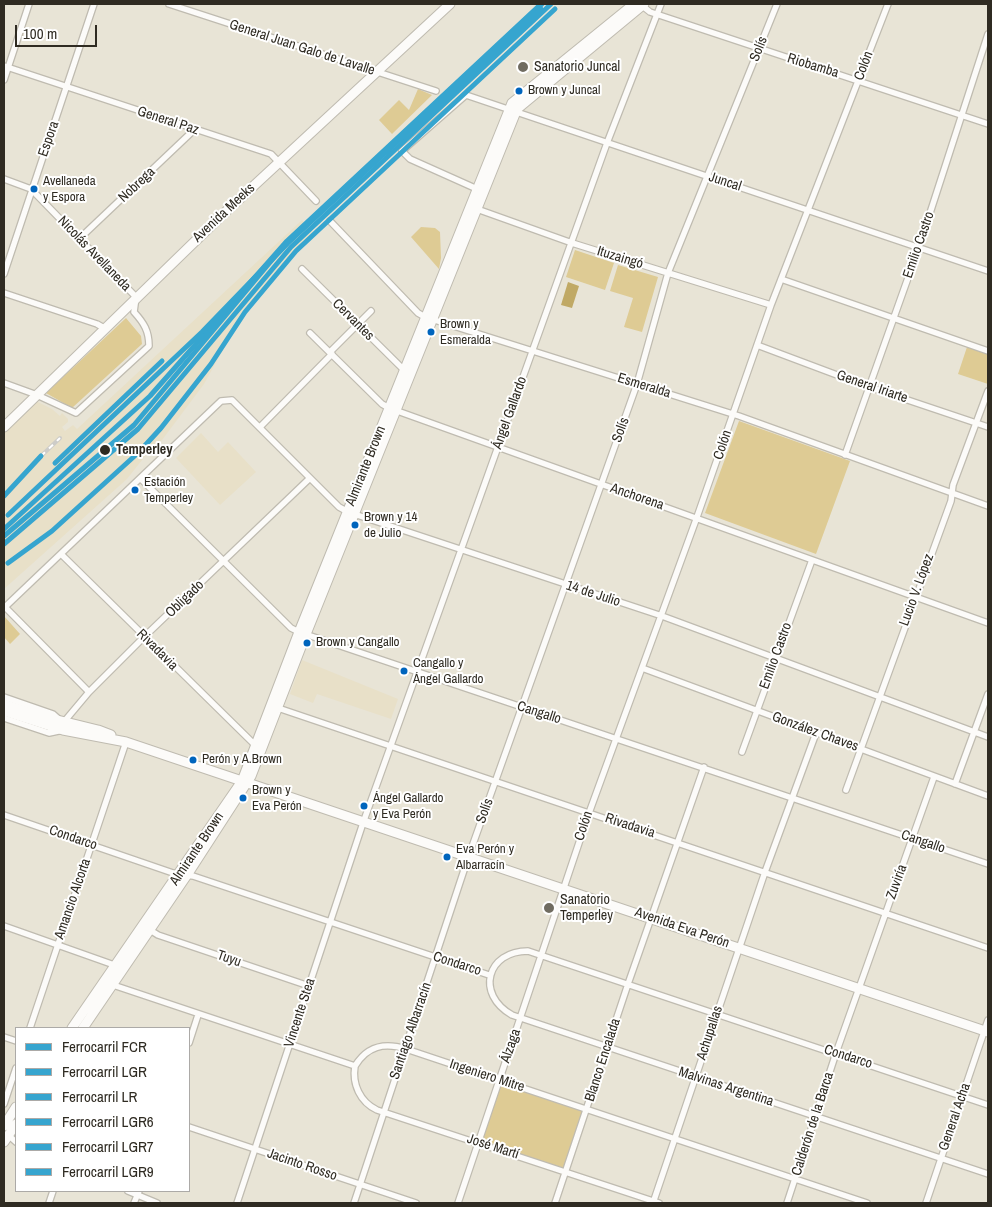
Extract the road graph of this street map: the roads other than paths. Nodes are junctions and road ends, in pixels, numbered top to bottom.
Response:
1 (29, 4) edge
2 (94, 4) edge
3 (174, 4) edge
4 (450, 4) edge
5 (640, 4) edge
6 (661, 4) edge
7 (777, 4) edge
8 (888, 4) edge
9 (657, 14) junction
10 (988, 34) edge
11 (759, 49) junction
12 (6, 66) edge
13 (376, 72) junction
14 (4, 80) edge
15 (858, 80) junction
16 (66, 88) junction
17 (436, 91) dead end
18 (512, 111) junction
19 (962, 115) junction
20 (988, 124) edge
21 (195, 129) junction
22 (607, 143) junction
23 (279, 161) junction
24 (707, 176) junction
25 (4, 179) edge
26 (31, 189) junction
27 (477, 189) junction
28 (316, 201) dead end
29 (473, 208) junction
30 (807, 209) junction
31 (330, 221) dead end
32 (80, 239) junction
33 (572, 243) junction
34 (919, 247) junction
35 (302, 269) dead end
36 (988, 271) edge
37 (668, 273) junction
38 (4, 274) edge
39 (781, 279) junction
40 (4, 293) edge
41 (136, 297) junction
42 (771, 305) junction
43 (371, 311) dead end
44 (428, 318) junction
45 (893, 319) junction
46 (358, 324) junction
47 (104, 328) junction
48 (310, 333) dead end
49 (757, 345) junction
50 (532, 350) junction
51 (988, 351) edge
52 (331, 353) junction
53 (405, 371) junction
54 (4, 383) edge
55 (637, 384) junction
56 (869, 387) junction
57 (988, 391) edge
58 (37, 395) junction
59 (393, 409) junction
60 (734, 414) junction
61 (977, 422) junction
62 (4, 427) edge
63 (988, 427) edge
64 (260, 428) junction
65 (498, 447) junction
66 (845, 455) junction
67 (310, 478) junction
68 (141, 479) junction
69 (601, 485) junction
70 (952, 493) junction
71 (988, 506) edge
72 (352, 513) junction
73 (697, 517) junction
74 (461, 550) junction
75 (61, 554) junction
76 (812, 560) junction
77 (224, 561) junction
78 (565, 584) junction
79 (915, 597) junction
80 (4, 608) edge
81 (662, 616) junction
82 (988, 623) edge
83 (302, 633) junction
84 (144, 637) junction
85 (775, 658) junction
86 (642, 668) junction
87 (418, 672) junction
88 (90, 692) junction
89 (988, 694) edge
90 (4, 697) edge
91 (878, 697) junction
92 (4, 704) edge
93 (274, 706) junction
94 (522, 708) junction
95 (757, 711) junction
96 (4, 718) edge
97 (63, 726) junction
98 (974, 732) junction
99 (816, 733) junction
100 (988, 737) edge
101 (616, 738) junction
102 (123, 741) junction
103 (255, 745) junction
104 (391, 745) junction
105 (860, 749) junction
106 (742, 752) dead end
107 (704, 767) junction
108 (934, 777) junction
109 (496, 780) junction
110 (245, 782) junction
111 (955, 784) junction
112 (846, 790) dead end
113 (988, 796) edge
114 (792, 798) junction
115 (589, 813) junction
116 (4, 815) edge
117 (363, 823) junction
118 (913, 838) junction
119 (677, 842) junction
120 (92, 844) junction
121 (468, 858) junction
122 (988, 864) edge
123 (765, 872) junction
124 (183, 875) junction
125 (562, 888) junction
126 (886, 914) junction
127 (652, 918) junction
128 (330, 921) junction
129 (4, 926) edge
130 (150, 930) junction
131 (57, 944) junction
132 (739, 947) junction
133 (988, 948) edge
134 (541, 955) junction
135 (436, 957) junction
136 (117, 966) junction
137 (490, 975) junction
138 (628, 984) junction
139 (113, 985) junction
140 (309, 986) junction
141 (859, 987) junction
142 (716, 1012) junction
143 (198, 1015) junction
144 (520, 1018) junction
145 (988, 1020) edge
146 (30, 1027) edge
147 (73, 1027) edge
148 (84, 1027) edge
149 (986, 1032) edge
150 (190, 1040) edge
151 (290, 1045) junction
152 (607, 1046) junction
153 (406, 1049) junction
154 (836, 1053) junction
155 (355, 1066) junction
156 (15, 1071) edge
157 (695, 1077) junction
158 (499, 1080) junction
159 (963, 1096) junction
160 (4, 1104) edge
161 (988, 1105) edge
162 (15, 1109) edge
163 (587, 1109) junction
164 (383, 1112) junction
165 (815, 1116) junction
166 (15, 1125) edge
167 (190, 1127) edge
168 (5, 1133) edge
169 (674, 1139) junction
170 (15, 1141) edge
171 (479, 1142) junction
172 (255, 1149) junction
173 (941, 1158) junction
174 (566, 1172) junction
175 (988, 1174) edge
176 (795, 1179) junction
177 (360, 1185) junction
178 (138, 1193) edge
179 (134, 1203) edge
180 (157, 1203) edge
181 (237, 1203) edge
182 (354, 1203) edge
183 (416, 1203) edge
184 (458, 1203) edge
185 (555, 1203) edge
186 (655, 1203) edge
187 (787, 1203) edge
188 (867, 1203) edge
189 (926, 1203) edge

1 - 12 street
2 - 16 street, Espora
3 - 13 street, General Juan Galo de Lavalle
4 - 13 main road, Avenida Meeks
5 - 9 street, Riobamba
5 - 18 main road, Almirante Brown
6 - 9 street, Ángel Gallardo
7 - 11 street, Solís
8 - 15 street, Colón
9 - 11 street, Riobamba
9 - 22 street, Ángel Gallardo
10 - 19 street, Emilio Castro
11 - 15 street, Riobamba
11 - 24 street, Solís
12 - 14 street
12 - 16 street, General Paz
13 - 17 street, General Juan Galo de Lavalle
13 - 23 main road, Avenida Meeks
15 - 19 street, Riobamba
15 - 30 street, Colón
16 - 21 street, General Paz
16 - 26 street, Espora
18 - 22 street, Juncal
18 - 27 main road, Almirante Brown
18 - 27 street, Juncal
18 - 29 main road, Almirante Brown
19 - 20 street, Riobamba
19 - 34 street, Emilio Castro
21 - 23 street, General Paz
21 - 32 street, Nobrega
22 - 24 street, Juncal
22 - 33 street, Ángel Gallardo
23 - 28 street, General Paz
23 - 41 main road, Avenida Meeks
24 - 30 street, Juncal
24 - 37 street, Solís
25 - 26 street, Nicolás Avellaneda
26 - 32 street, Nicolás Avellaneda
26 - 38 street, Espora
27 - 29 main road, Almirante Brown
29 - 33 street, Ituzaingó
29 - 44 main road, Almirante Brown
30 - 34 street, Juncal
30 - 39 street, Colón
31 - 44 street, Esmeralda
32 - 41 street, Nicolás Avellaneda
33 - 37 street, Ituzaingó
33 - 50 street, Ángel Gallardo
34 - 36 street, Juncal
34 - 45 street, Emilio Castro
35 - 46 street, Cervantes
37 - 42 street, Ituzaingó
37 - 55 street, Solís
39 - 42 street, Colón
39 - 45 street
40 - 47 street
41 - 47 main road, Avenida Meeks
41 - 58 street
42 - 49 street, Colón
43 - 46 street
44 - 50 street, Esmeralda
44 - 53 main road, Almirante Brown
44 - 59 main road, Almirante Brown
45 - 51 street
45 - 56 street, Emilio Castro
46 - 52 street
46 - 53 street, Cervantes
47 - 58 main road, Avenida Meeks
48 - 52 street, Anchorena
49 - 56 street, General Iriarte
49 - 60 street, Colón
50 - 55 street, Esmeralda
50 - 65 street, Ángel Gallardo
52 - 59 street, Anchorena
52 - 64 street
53 - 59 main road, Almirante Brown
54 - 58 street
55 - 60 street, Esmeralda
55 - 69 street, Solís
56 - 61 street, General Iriarte
56 - 66 street, Emilio Castro
57 - 61 street, Lucio V. López
58 - 62 main road, Avenida Meeks
59 - 65 street, Anchorena
59 - 72 main road, Almirante Brown
60 - 66 street, Esmeralda
60 - 73 street, Colón
61 - 63 street, General Iriarte
61 - 70 street, Lucio V. López
64 - 67 street, 14 de Julio
64 - 68 street, 14 de Julio
65 - 69 street, Anchorena
65 - 74 street, Ángel Gallardo
66 - 70 street, Esmeralda
67 - 72 street, 14 de Julio
67 - 77 street, Obligado
68 - 75 street
68 - 77 street, Cangallo
69 - 73 street, Anchorena
69 - 78 street, Solís
70 - 71 street, Esmeralda
70 - 79 street, Lucio V. López
72 - 74 street, 14 de Julio
72 - 83 main road, Almirante Brown
73 - 76 street, Anchorena
73 - 81 street, Colón
74 - 78 street, 14 de Julio
74 - 87 street, Ángel Gallardo
75 - 80 street
75 - 84 street, Rivadavia
76 - 79 street, Anchorena
76 - 85 street, Emilio Castro
77 - 83 street, Cangallo
77 - 84 street, Obligado
78 - 81 street, 14 de Julio
78 - 94 street, Solís
79 - 82 street, Anchorena
79 - 91 street, Lucio V. López
80 - 88 street
81 - 85 street, 14 de Julio
81 - 86 street, Colón
83 - 87 street, Cangallo
83 - 93 main road, Almirante Brown
84 - 88 street, Obligado
84 - 103 street, Rivadavia
85 - 91 street, 14 de Julio
85 - 95 street, Emilio Castro
86 - 95 street, González Chaves
86 - 101 street, Colón
87 - 94 street, Cangallo
87 - 104 street, Ángel Gallardo
88 - 97 street, Obligado
89 - 98 street
90 - 97 street
91 - 98 street, 14 de Julio
91 - 105 street, Lucio V. López
92 - 97 main road
93 - 103 main road, Almirante Brown
93 - 104 street, Rivadavia
93 - 110 main road, Almirante Brown
94 - 101 street, Cangallo
94 - 109 street, Solís
95 - 99 street, González Chaves
95 - 106 street, Emilio Castro
96 - 97 main road
97 - 102 main road, Avenida Eva Perón
98 - 100 street, 14 de Julio
98 - 111 street
99 - 105 street, González Chaves
99 - 114 street
101 - 107 street, Cangallo
101 - 115 street, Colón
102 - 110 main road, Avenida Eva Perón
102 - 120 street, Amancio Alcorta
103 - 110 main road, Almirante Brown
104 - 109 street, Rivadavia
104 - 117 street, Ángel Gallardo
105 - 108 street, González Chaves
105 - 112 street, Lucio V. López
107 - 114 street, Cangallo
107 - 119 street
108 - 111 street, González Chaves
108 - 118 street, Zuviría
109 - 115 street, Rivadavia
109 - 121 street, Solís
110 - 117 main road, Avenida Eva Perón
110 - 124 main road, Almirante Brown
111 - 113 street, González Chaves
114 - 118 street, Cangallo
114 - 123 street
115 - 119 street, Rivadavia
115 - 125 street, Colón
116 - 120 street, Condarco
117 - 121 main road, Avenida Eva Perón
117 - 128 street, Vincente Stea
118 - 122 street, Cangallo
118 - 126 street, Zuviría
119 - 123 street, Rivadavia
119 - 127 street
120 - 124 street, Condarco
120 - 131 street, Amancio Alcorta
121 - 125 main road, Avenida Eva Perón
121 - 135 street, Santiago Albarracín
123 - 126 street, Rivadavia
123 - 132 street
124 - 128 street, Condarco
124 - 130 main road, Almirante Brown
124 - 136 main road, Almirante Brown
125 - 127 main road, Avenida Eva Perón
125 - 134 street, Álzaga
126 - 133 street, Rivadavia
126 - 141 street, Zuviría
127 - 132 main road, Avenida Eva Perón
127 - 138 street, Blanco Encalada
128 - 135 street, Condarco
128 - 140 street, Vincente Stea
129 - 131 street
130 - 139 main road, Almirante Brown
130 - 140 street, Tuyu
131 - 136 street
131 - 146 street, Amancio Alcorta
132 - 141 main road, Avenida Eva Perón
132 - 142 street, Achupallas
134 - 137 street, Condarco
134 - 138 street, Condarco
134 - 144 street, Álzaga
135 - 137 street, Condarco
135 - 153 street, Santiago Albarracín
136 - 147 main road, Almirante Brown
137 - 144 street, Malvinas Argentina
138 - 142 street, Condarco
138 - 152 street, Blanco Encalada
139 - 143 street
139 - 148 main road, Almirante Brown
140 - 151 street, Vincente Stea
141 - 149 main road, Avenida Eva Perón
141 - 154 street, Calderón de la Barca
142 - 154 street, Condarco
142 - 157 street, Achupallas
143 - 150 street
143 - 151 street
144 - 152 street, Malvinas Argentina
144 - 158 street, Álzaga
145 - 149 street, General Acha
149 - 159 street, General Acha
151 - 155 street
151 - 172 street, Vincente Stea
152 - 157 street, Malvinas Argentina
152 - 163 street, Blanco Encalada
153 - 155 street, Ingeniero Mitre
153 - 158 street, Ingeniero Mitre
153 - 164 street, Santiago Albarracín
154 - 159 street, Condarco
154 - 165 street, Calderón de la Barca
155 - 164 street, José Martí
156 - 160 street
157 - 165 street, Malvinas Argentina
157 - 169 street, Achupallas
158 - 163 street, Ingeniero Mitre
158 - 171 street, Álzaga
159 - 161 street, Condarco
159 - 173 street, General Acha
162 - 168 main road
163 - 169 street, Ingeniero Mitre
163 - 174 street, Blanco Encalada
164 - 171 street, José Martí
164 - 177 street, Santiago Albarracín
165 - 173 street, Malvinas Argentina
165 - 176 street, Calderón de la Barca
166 - 168 main road
167 - 172 street, Jacinto Rosso
168 - 170 street
169 - 176 street, Ingeniero Mitre
169 - 186 street, Achupallas
171 - 174 street, José Martí
171 - 184 street, Álzaga
172 - 177 street, Jacinto Rosso
172 - 181 street, Vincente Stea
173 - 175 street, Malvinas Argentina
173 - 189 street, General Acha
174 - 185 street, Blanco Encalada
174 - 186 street, José Martí
176 - 187 street, Calderón de la Barca
176 - 188 street, Ingeniero Mitre
177 - 182 street, Santiago Albarracín
177 - 183 street, Jacinto Rosso
178 - 179 street
178 - 180 street

